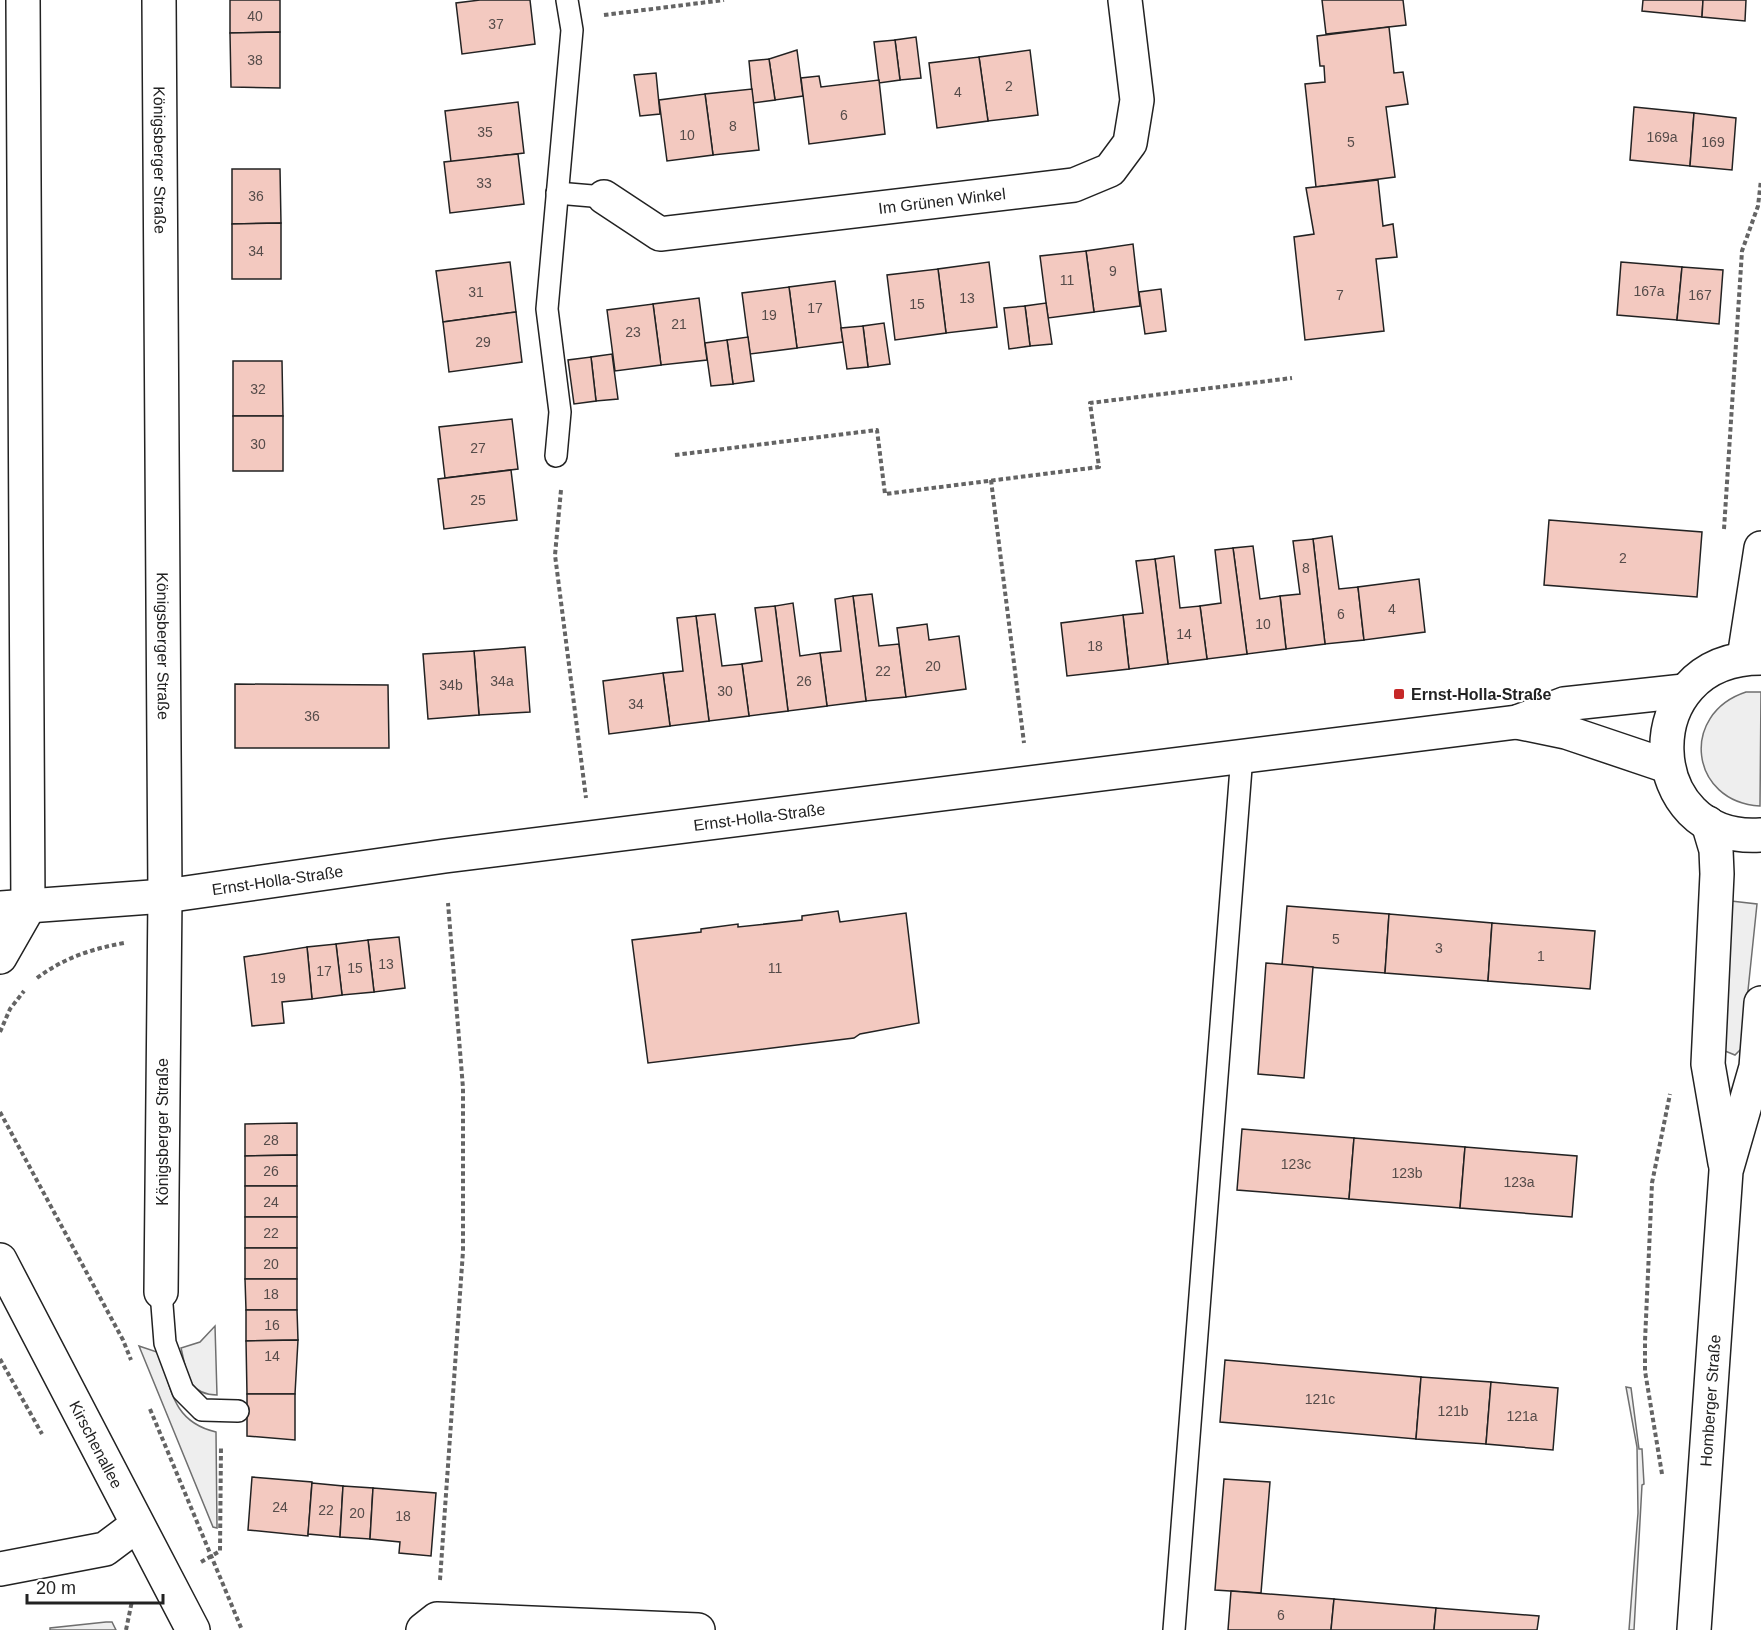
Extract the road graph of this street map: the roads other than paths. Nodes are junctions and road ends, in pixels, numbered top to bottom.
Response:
1 (23, 0) edge
2 (159, 0) edge
3 (1125, 0) edge
4 (569, 10) edge
5 (557, 193) junction
6 (604, 197) joint
7 (556, 456) road end
8 (1761, 548) edge
9 (1752, 658) edge
10 (1684, 692) junction
11 (1517, 722) junction
12 (1242, 755) junction
13 (1667, 766) junction
14 (1708, 823) junction
15 (1761, 835) edge
16 (165, 896) junction
17 (14, 908) edge
18 (0, 957) edge
19 (1761, 1003) edge
20 (1726, 1171) junction
21 (0, 1260) edge
22 (161, 1292) joint
23 (230, 1411) road end
24 (138, 1525) junction
25 (0, 1569) edge
26 (430, 1625) edge
27 (193, 1630) edge
28 (698, 1630) edge
29 (1174, 1630) edge
30 (1694, 1630) edge

1 - 17 street
2 - 16 street, Königsberger Straße
3 - 6 street, Im Grünen Winkel
4 - 5 lane
5 - 6 lane
5 - 7 lane
8 - 9 street
9 - 10 street
10 - 11 street, Ernst-Holla-Straße
10 - 13 street
11 - 12 street, Ernst-Holla-Straße
11 - 13 street, Ernst-Holla-Straße
12 - 16 street, Ernst-Holla-Straße
12 - 29 lane
13 - 14 street
14 - 15 street
14 - 20 street, Homberger Straße
16 - 17 street, Ernst-Holla-Straße
16 - 22 street, Königsberger Straße
17 - 18 street
19 - 20 street, Homberger Straße
20 - 30 street, Homberger Straße
21 - 24 street, Kirschenallee
22 - 23 lane
24 - 25 street
24 - 27 street, Kirschenallee
26 - 28 street

